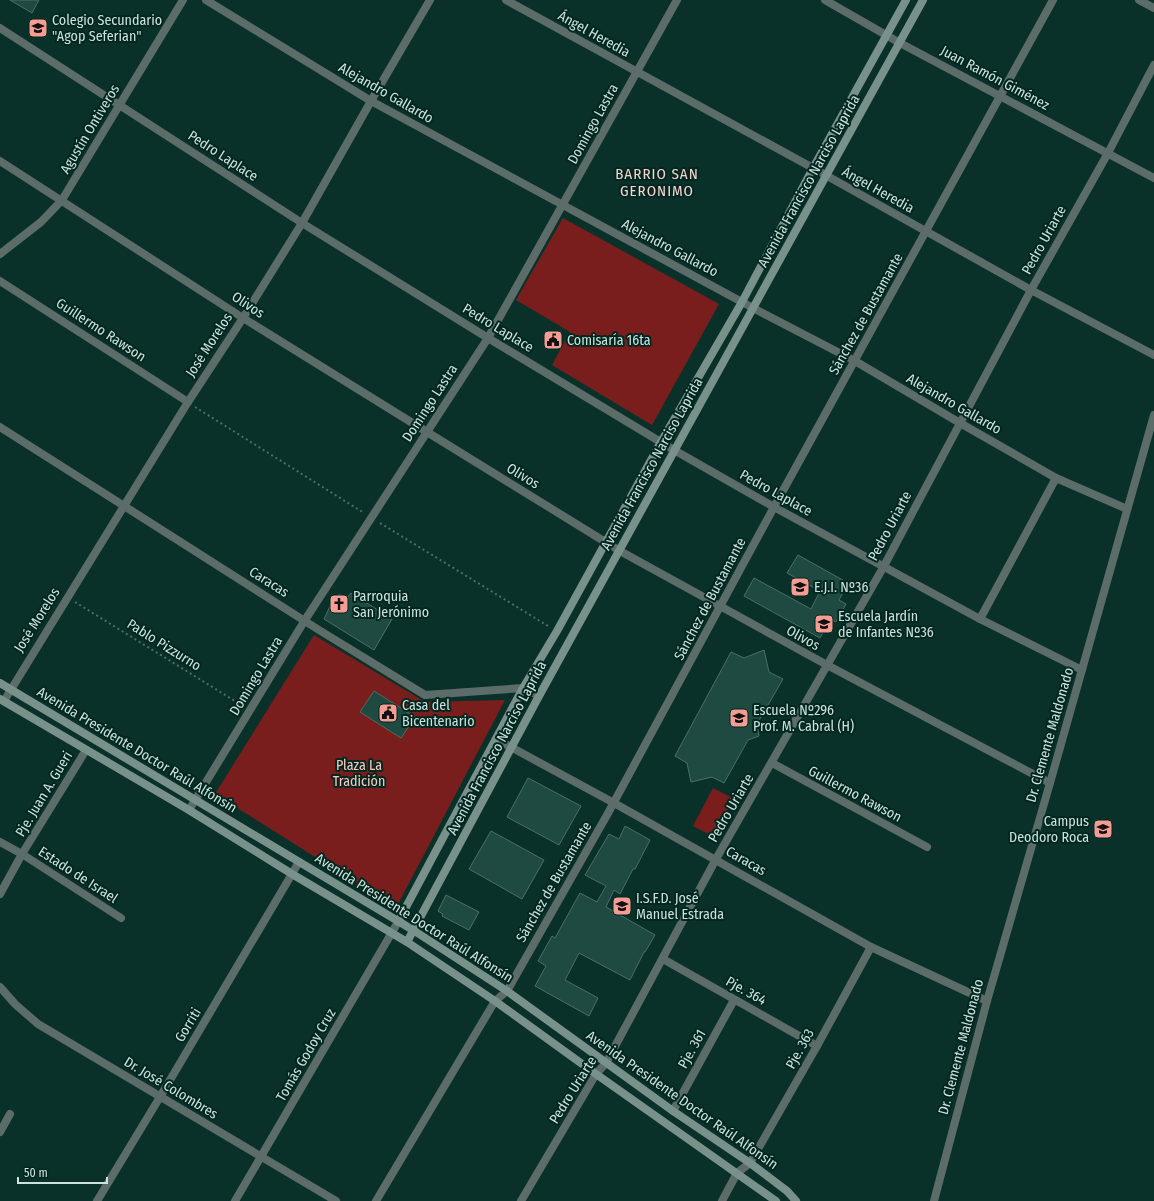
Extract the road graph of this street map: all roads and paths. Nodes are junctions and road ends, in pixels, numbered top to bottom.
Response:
1 (183, 0) edge
2 (206, 0) edge
3 (430, 0) edge
4 (506, 0) edge
5 (677, 0) edge
6 (825, 0) edge
7 (906, 0) edge
8 (923, 0) edge
9 (1053, 0) edge
10 (1139, 0) edge
11 (1154, 8) edge
12 (0, 28) edge
13 (886, 35) junction
14 (900, 43) junction
15 (1154, 66) edge
16 (637, 72) junction
17 (1002, 96) junction
18 (371, 101) junction
19 (119, 105) junction
20 (1108, 154) junction
21 (0, 161) edge
22 (813, 168) junction
23 (826, 176) junction
24 (1154, 178) edge
25 (62, 200) junction
26 (562, 206) junction
27 (302, 223) junction
28 (926, 232) junction
29 (0, 254) edge
30 (0, 281) edge
31 (1031, 290) junction
32 (742, 302) junction
33 (753, 308) junction
34 (243, 318) junction
35 (488, 338) junction
36 (1154, 355) edge
37 (855, 361) junction
38 (188, 402) junction
39 (1154, 415) edge
40 (960, 423) junction
41 (0, 427) edge
42 (426, 432) junction
43 (661, 442) junction
44 (674, 450) junction
45 (1056, 478) junction
46 (124, 506) junction
47 (774, 507) junction
48 (1127, 509) junction
49 (606, 542) junction
50 (620, 550) junction
51 (884, 566) junction
52 (67, 597) junction
53 (720, 607) junction
54 (980, 619) junction
55 (305, 620) junction
56 (827, 666) junction
57 (1082, 670) junction
58 (0, 683) edge
59 (523, 688) junction
60 (10, 689) junction
61 (539, 696) junction
62 (2, 700) edge
63 (250, 710) junction
64 (496, 739) junction
65 (512, 748) junction
66 (86, 750) junction
67 (772, 763) junction
68 (1050, 782) junction
69 (196, 800) junction
70 (614, 803) junction
71 (190, 810) junction
72 (0, 842) edge
73 (927, 847) dead end
74 (22, 854) junction
75 (716, 860) junction
76 (299, 862) junction
77 (292, 874) junction
78 (0, 894) edge
79 (121, 918) dead end
80 (398, 922) junction
81 (413, 930) junction
82 (392, 933) junction
83 (407, 942) junction
84 (870, 947) junction
85 (663, 959) junction
86 (0, 987) edge
87 (507, 991) junction
88 (734, 1000) junction
89 (495, 1001) junction
90 (987, 1001) junction
91 (817, 1046) junction
92 (606, 1063) junction
93 (596, 1074) junction
94 (160, 1097) junction
95 (673, 1111) junction
96 (10, 1114) dead end
97 (0, 1132) edge
98 (262, 1157) junction
99 (750, 1163) junction
100 (737, 1173) junction
101 (97, 1201) edge
102 (235, 1201) edge
103 (336, 1201) edge
104 (376, 1201) edge
105 (521, 1201) edge
106 (722, 1201) edge
107 (776, 1201) edge
108 (796, 1201) edge
109 (934, 1201) edge

1 - 19 street, Agustín Ontiveros
2 - 18 street, Alejandro Gallardo
3 - 18 street, José Morelos
4 - 16 street, Ángel Heredia
5 - 16 street, Domingo Lastra
6 - 13 street, Juan Ramón Giménez
7 - 13 main road, Avenida Francisco Narciso Laprida
8 - 14 main road, Avenida Francisco Narciso Laprida
9 - 17 street, Sánchez de Bustamante
10 - 11 street
12 - 19 street, Pedro Laplace
13 - 14 street, Juan Ramón Giménez
13 - 22 main road, Avenida Francisco Narciso Laprida
14 - 17 street, Juan Ramón Giménez
14 - 23 main road, Avenida Francisco Narciso Laprida
15 - 20 street, Pedro Uriarte
16 - 22 street, Ángel Heredia
16 - 26 street, Domingo Lastra
17 - 20 street, Juan Ramón Giménez
17 - 28 street, Sánchez de Bustamante
18 - 26 street, Alejandro Gallardo
18 - 27 street, José Morelos
19 - 25 street, Agustín Ontiveros
19 - 27 street, Pedro Laplace
20 - 24 street, Juan Ramón Giménez
20 - 31 street, Pedro Uriarte
21 - 25 street, Olivos
22 - 23 street, Ángel Heredia
22 - 32 main road, Avenida Francisco Narciso Laprida
23 - 28 street, Ángel Heredia
23 - 33 main road, Avenida Francisco Narciso Laprida
25 - 29 street, Agustín Ontiveros
25 - 34 street, Olivos
26 - 32 street, Alejandro Gallardo
26 - 35 street, Domingo Lastra
27 - 34 street, José Morelos
27 - 35 street, Pedro Laplace
28 - 31 street, Ángel Heredia
28 - 37 street, Sánchez de Bustamante
30 - 38 street, Guillermo Rawson
31 - 36 street, Ángel Heredia
31 - 40 street, Pedro Uriarte
32 - 33 street, Alejandro Gallardo
32 - 43 main road, Avenida Francisco Narciso Laprida
33 - 37 street, Alejandro Gallardo
33 - 44 main road, Avenida Francisco Narciso Laprida
34 - 38 street, José Morelos
34 - 42 street, Olivos
35 - 42 street, Domingo Lastra
35 - 43 street, Pedro Laplace
37 - 40 street, Alejandro Gallardo
37 - 47 street, Sánchez de Bustamante
38 - 46 street, José Morelos
39 - 48 street, Dr. Clemente Maldonado
40 - 45 street, Alejandro Gallardo
40 - 51 street, Pedro Uriarte
41 - 46 street, Caracas
42 - 49 street, Olivos
42 - 55 street, Domingo Lastra
43 - 44 street, Pedro Laplace
43 - 49 main road, Avenida Francisco Narciso Laprida
44 - 47 street, Pedro Laplace
44 - 50 main road, Avenida Francisco Narciso Laprida
45 - 48 street, Alejandro Gallardo
45 - 54 street
46 - 52 street, José Morelos
46 - 55 street, Caracas
47 - 51 street, Pedro Laplace
47 - 53 street, Sánchez de Bustamante
48 - 57 street, Dr. Clemente Maldonado
49 - 50 street, Olivos
49 - 59 main road, Avenida Francisco Narciso Laprida
50 - 53 street, Olivos
50 - 61 main road, Avenida Francisco Narciso Laprida
51 - 54 street, Pedro Laplace
51 - 56 street, Pedro Uriarte
52 - 60 street, José Morelos
52 - 63 path, Pablo Pizzurno
53 - 56 street, Olivos
53 - 70 street, Sánchez de Bustamante
54 - 57 street, Pedro Laplace
55 - 59 street, Caracas
55 - 63 street, Domingo Lastra
56 - 67 street, Pedro Uriarte
56 - 68 street, Olivos
57 - 68 street, Dr. Clemente Maldonado
58 - 60 main road, Avenida Presidente Doctor Raúl Alfonsín
59 - 61 street
59 - 64 main road, Avenida Francisco Narciso Laprida
60 - 62 street, José Morelos
60 - 69 main road, Avenida Presidente Doctor Raúl Alfonsín
61 - 65 main road, Avenida Francisco Narciso Laprida
62 - 66 main road, Avenida Presidente Doctor Raúl Alfonsín
63 - 69 street, Domingo Lastra
64 - 65 street, Caracas
64 - 80 main road, Avenida Francisco Narciso Laprida
65 - 70 street, Caracas
65 - 81 main road, Avenida Francisco Narciso Laprida
66 - 71 main road, Avenida Presidente Doctor Raúl Alfonsín
66 - 74 street, Pje. Juan A. Gueri
67 - 73 street, Guillermo Rawson
67 - 75 street, Pedro Uriarte
68 - 90 street, Dr. Clemente Maldonado
69 - 71 street, Domingo Lastra
69 - 76 main road, Avenida Presidente Doctor Raúl Alfonsín
70 - 75 street, Caracas
70 - 87 street, Sánchez de Bustamante
71 - 77 main road, Avenida Presidente Doctor Raúl Alfonsín
72 - 74 street, Estado de Israel
74 - 78 street, Pje. Juan A. Gueri
74 - 79 street, Estado de Israel
75 - 84 street, Caracas
75 - 85 street, Pedro Uriarte
76 - 77 street, Gorriti
76 - 80 main road, Avenida Presidente Doctor Raúl Alfonsín
77 - 82 main road, Avenida Presidente Doctor Raúl Alfonsín
77 - 94 street, Gorriti
80 - 81 main road, Avenida Presidente Doctor Raúl Alfonsín
80 - 82 street, Tomás Godoy Cruz
81 - 83 main road, Avenida Francisco Narciso Laprida
81 - 87 main road, Avenida Presidente Doctor Raúl Alfonsín
82 - 83 main road, Avenida Presidente Doctor Raúl Alfonsín
82 - 98 street, Tomás Godoy Cruz
83 - 89 main road, Avenida Presidente Doctor Raúl Alfonsín
84 - 90 street, Caracas
84 - 91 street, Pje. 363
85 - 88 street, Pje. 364
85 - 92 street, Pedro Uriarte
86 - 94 street, Dr. José Colombres
87 - 89 street, Sánchez de Bustamante
87 - 92 main road, Avenida Presidente Doctor Raúl Alfonsín
88 - 91 street, Pje. 364
88 - 95 street, Pje. 361
89 - 93 main road, Avenida Presidente Doctor Raúl Alfonsín
89 - 104 street, Sánchez de Bustamante
90 - 109 street, Dr. Clemente Maldonado
91 - 99 street, Pje. 363
92 - 93 street, Pedro Uriarte
92 - 95 main road, Avenida Presidente Doctor Raúl Alfonsín
93 - 100 main road, Avenida Presidente Doctor Raúl Alfonsín
93 - 105 street, Pedro Uriarte
94 - 98 street, Dr. José Colombres
94 - 101 street, Gorriti
95 - 99 main road, Avenida Presidente Doctor Raúl Alfonsín
96 - 97 street
98 - 102 street, Tomás Godoy Cruz
98 - 103 street, Dr. José Colombres
99 - 100 street
99 - 108 main road, Avenida Presidente Doctor Raúl Alfonsín
100 - 106 street
100 - 107 main road, Avenida Presidente Doctor Raúl Alfonsín

